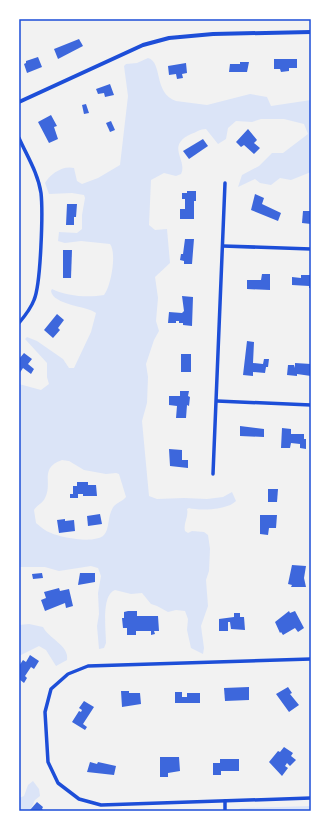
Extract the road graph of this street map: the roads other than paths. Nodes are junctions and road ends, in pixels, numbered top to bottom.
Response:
1 (311, 32) edge
2 (19, 102) edge
3 (19, 138) edge
4 (225, 183) dead end
5 (223, 246) junction
6 (311, 249) edge
7 (19, 323) edge
8 (217, 401) junction
9 (311, 404) edge
10 (213, 474) dead end
11 (311, 659) edge
12 (311, 798) edge
13 (225, 801) junction
14 (225, 811) edge

1 - 2 street
3 - 7 street
4 - 5 street
5 - 6 street
5 - 8 street
8 - 9 street
8 - 10 street
11 - 13 street
12 - 13 street
13 - 14 street

